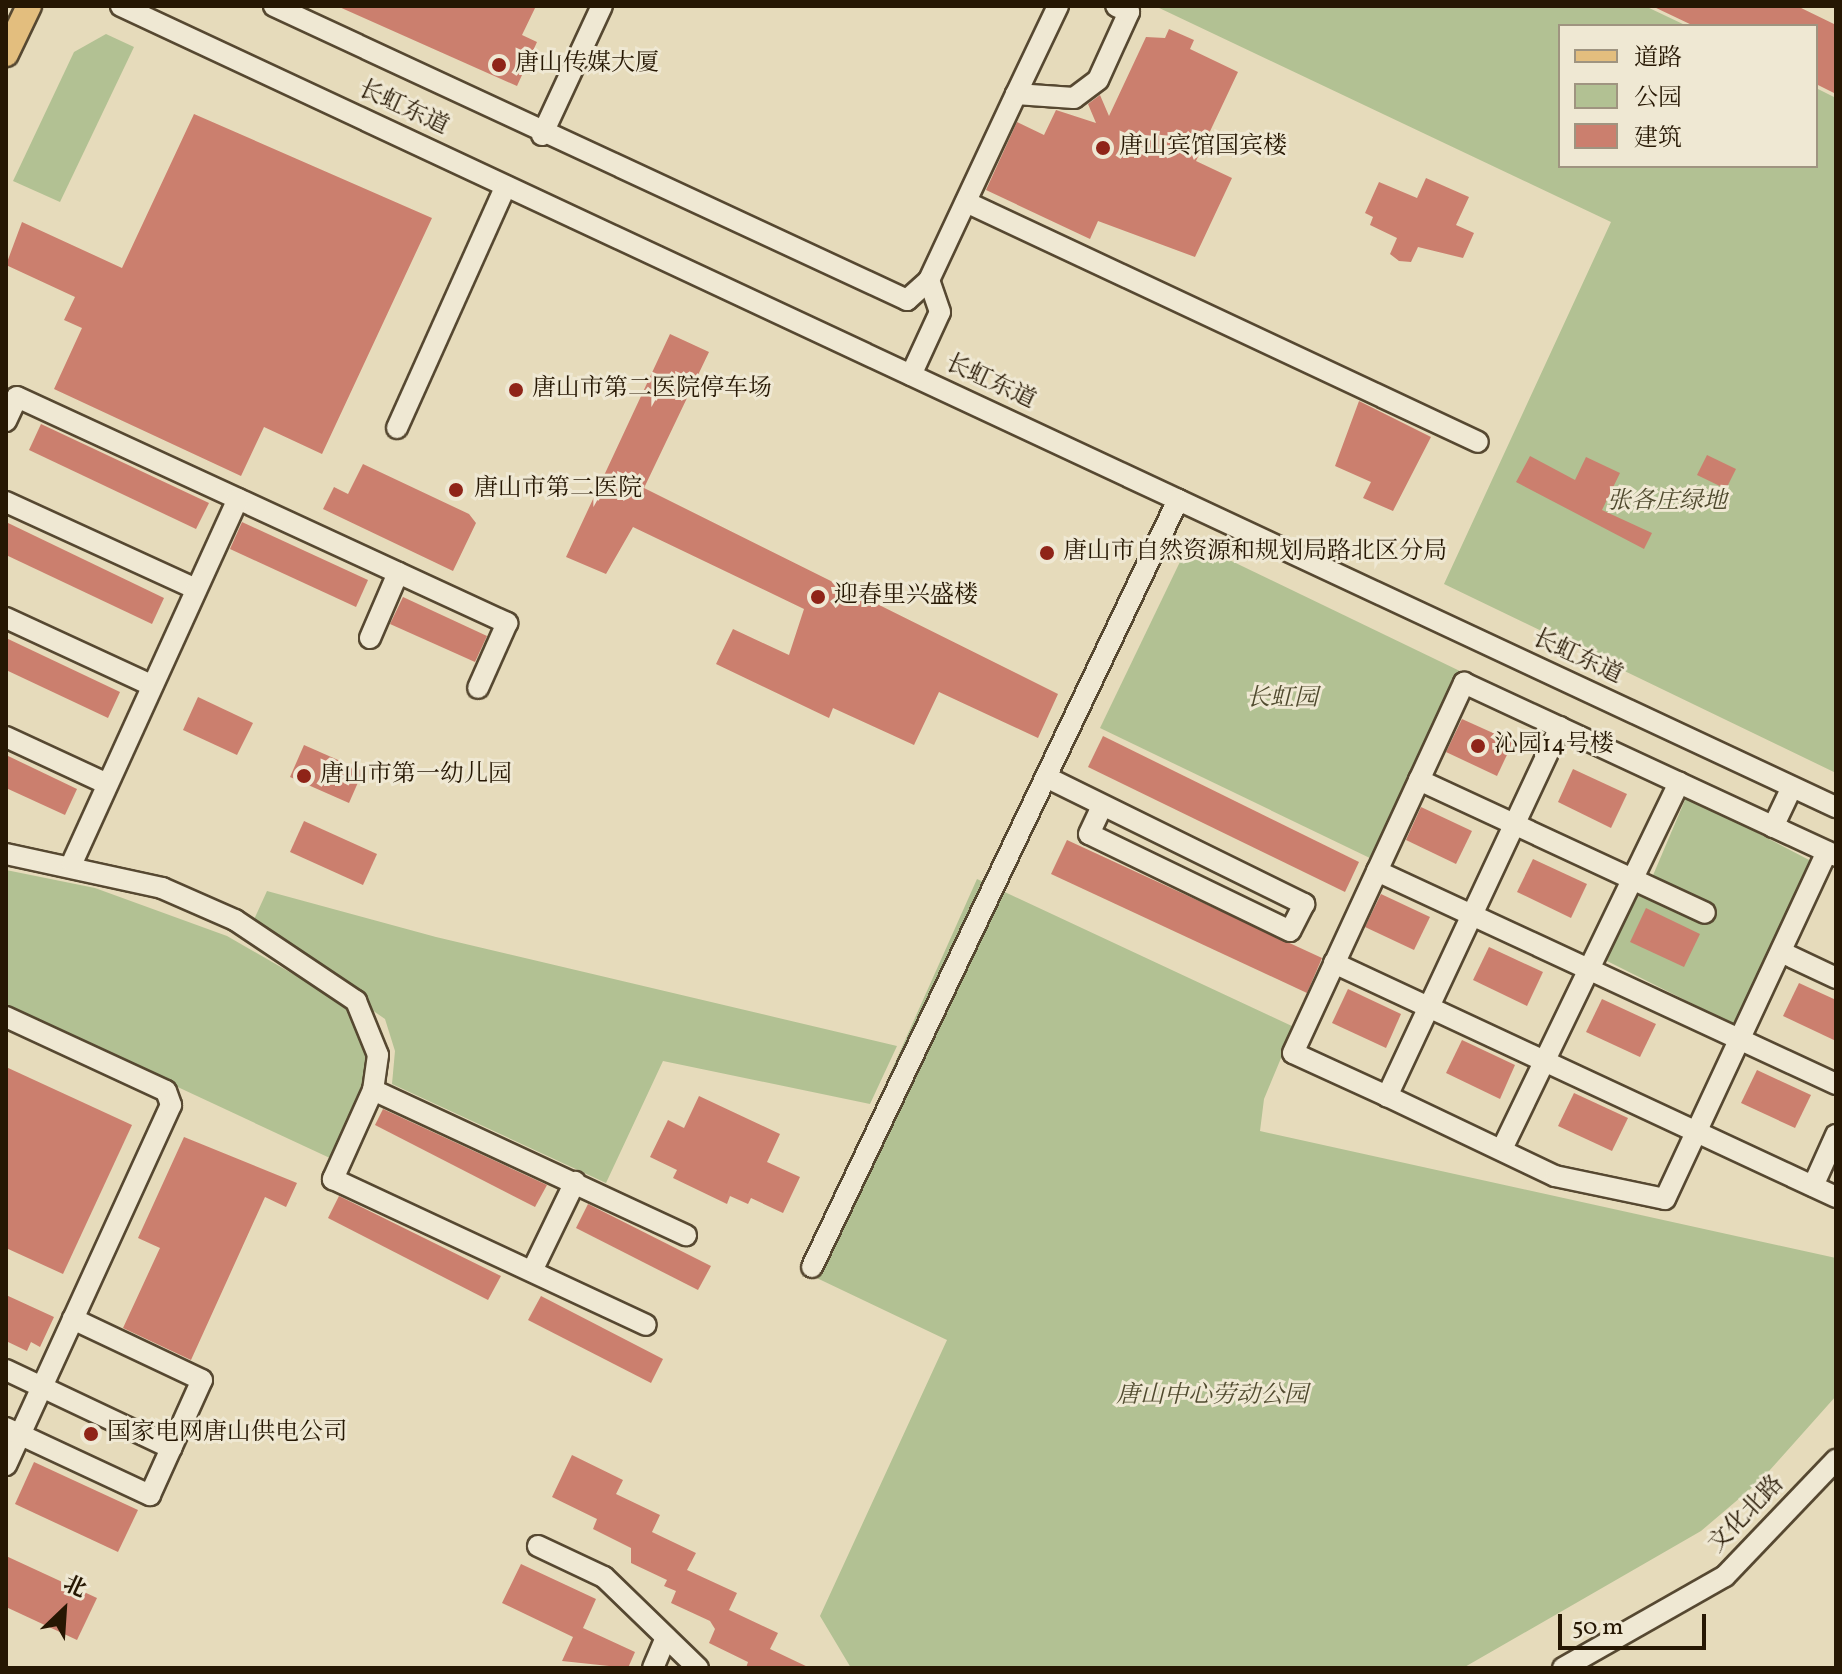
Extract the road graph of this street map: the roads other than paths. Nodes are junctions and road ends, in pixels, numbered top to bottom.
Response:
1 (29, 6) edge
2 (121, 6) edge
3 (274, 6) edge
4 (602, 6) edge
5 (1058, 6) edge
6 (1116, 6) edge
7 (6, 54) edge
8 (1016, 94) junction
9 (542, 135) junction
10 (506, 186) junction
11 (966, 202) junction
12 (929, 280) junction
13 (911, 375) junction
14 (6, 421) edge
15 (397, 428) dead end
16 (1478, 442) dead end
17 (238, 499) junction
18 (1178, 500) junction
19 (6, 502) edge
20 (398, 573) junction
21 (196, 589) junction
22 (6, 618) edge
23 (370, 638) dead end
24 (151, 685) junction
25 (478, 688) dead end
26 (1560, 727) junction
27 (6, 737) edge
28 (1046, 777) junction
29 (1419, 780) junction
30 (105, 783) junction
31 (1679, 783) junction
32 (1792, 787) junction
33 (1833, 800) edge
34 (1102, 806) junction
35 (1514, 824) junction
36 (1773, 827) junction
37 (6, 854) edge
38 (1832, 854) edge
39 (72, 863) junction
40 (1377, 871) junction
41 (1631, 878) junction
42 (1470, 913) junction
43 (1705, 913) dead end
44 (1781, 952) junction
45 (1334, 963) junction
46 (1588, 968) junction
47 (1836, 978) edge
48 (1428, 1007) junction
49 (6, 1017) edge
50 (1740, 1040) junction
51 (1545, 1061) junction
52 (1836, 1084) edge
53 (373, 1090) junction
54 (1387, 1096) junction
55 (1697, 1132) junction
56 (1836, 1135) edge
57 (1502, 1149) junction
58 (575, 1182) junction
59 (1813, 1186) junction
60 (1836, 1197) edge
61 (686, 1235) dead end
62 (812, 1267) dead end
63 (532, 1271) junction
64 (73, 1319) junction
65 (646, 1325) dead end
66 (6, 1370) edge
67 (6, 1428) edge
68 (171, 1448) junction
69 (1836, 1460) edge
70 (6, 1465) edge
71 (538, 1546) dead end
72 (666, 1638) junction
73 (653, 1668) edge
74 (698, 1668) edge
75 (1563, 1668) edge

1 - 7 main road
2 - 10 street, 长虹东道
3 - 9 street
4 - 9 street
5 - 8 street
6 - 8 street
8 - 11 street
9 - 12 street
10 - 13 street, 长虹东道
10 - 15 street
11 - 12 street
11 - 16 street
12 - 13 street
13 - 18 street, 长虹东道
14 - 17 street
17 - 20 street
17 - 21 street
18 - 28 street
18 - 32 street, 长虹东道
19 - 21 street
20 - 23 street
20 - 25 street
21 - 24 street
22 - 24 street
24 - 30 street
26 - 29 street
26 - 31 street
26 - 35 street
27 - 30 street
28 - 34 street
28 - 62 street
29 - 35 street
29 - 40 street
30 - 39 street
31 - 36 street
31 - 41 street
32 - 33 street, 长虹东道
32 - 36 street
34 - 34 street
35 - 41 street
35 - 42 street
36 - 38 street
37 - 39 street
38 - 44 street
39 - 53 street
40 - 42 street
40 - 45 street
41 - 43 street
41 - 46 street
42 - 46 street
42 - 48 street
44 - 47 street
44 - 50 street
45 - 48 street
45 - 54 street
46 - 50 street
46 - 51 street
48 - 51 street
48 - 54 street
49 - 64 street
50 - 52 street
50 - 55 street
51 - 55 street
51 - 57 street
53 - 58 street
53 - 63 street
54 - 57 street
55 - 57 street
55 - 59 street
56 - 59 street
58 - 61 street
58 - 63 street
59 - 60 street
63 - 65 street
64 - 68 street
64 - 70 street
66 - 68 street
67 - 68 street
69 - 75 street, 文化北路
71 - 72 street
72 - 73 street
72 - 74 street

